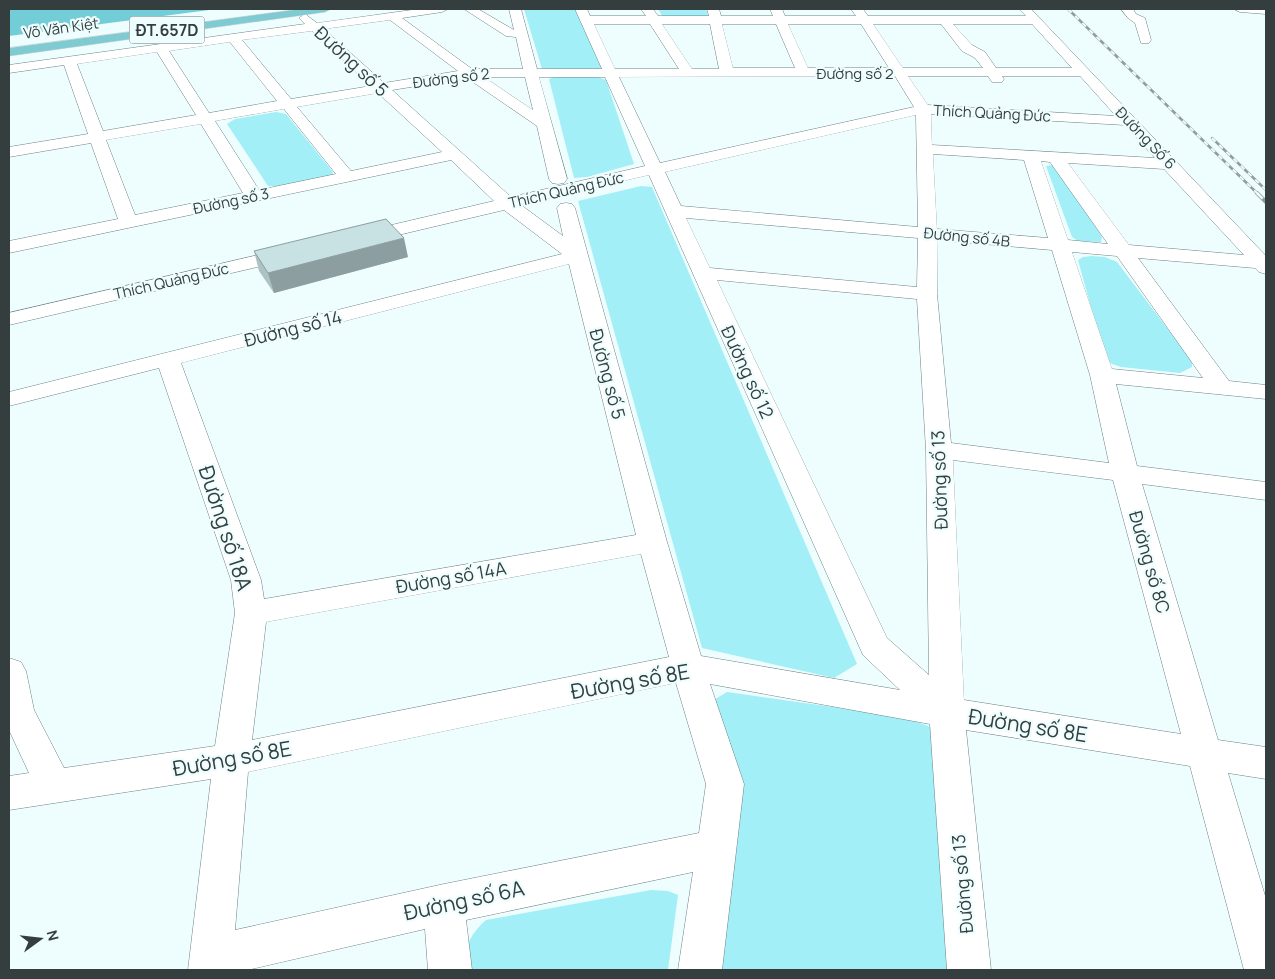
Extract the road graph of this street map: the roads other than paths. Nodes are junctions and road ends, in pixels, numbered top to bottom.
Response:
1 (276, 9) edge
2 (325, 9) edge
3 (442, 9) edge
4 (470, 9) edge
5 (515, 9) edge
6 (647, 9) edge
7 (1127, 9) edge
8 (1240, 9) edge
9 (1266, 11) edge
10 (299, 12) junction
11 (584, 14) edge
12 (715, 14) edge
13 (779, 14) edge
14 (861, 14) edge
15 (1030, 14) edge
16 (392, 16) junction
17 (655, 20) junction
18 (944, 20) junction
19 (959, 20) junction
20 (315, 26) junction
21 (522, 34) junction
22 (1144, 36) dead end
23 (233, 38) junction
24 (9, 44) edge
25 (162, 48) junction
26 (9, 52) edge
27 (980, 55) junction
28 (69, 61) junction
29 (9, 70) edge
30 (610, 72) junction
31 (688, 72) junction
32 (727, 72) junction
33 (803, 72) junction
34 (1083, 72) junction
35 (469, 73) junction
36 (530, 73) junction
37 (900, 73) junction
38 (996, 76) junction
39 (1094, 84) junction
40 (382, 88) junction
41 (287, 104) junction
42 (206, 119) junction
43 (1128, 121) junction
44 (545, 125) junction
45 (924, 130) junction
46 (97, 137) junction
47 (9, 152) edge
48 (453, 155) junction
49 (1043, 156) junction
50 (1171, 164) junction
51 (654, 169) junction
52 (347, 177) junction
53 (558, 179) dead end
54 (254, 196) junction
55 (508, 204) junction
56 (566, 208) dead end
57 (674, 210) junction
58 (128, 222) junction
59 (928, 233) junction
60 (345, 241) edge
61 (1059, 246) junction
62 (9, 247) edge
63 (306, 250) edge
64 (1124, 251) junction
65 (576, 256) junction
66 (1264, 265) edge
67 (702, 273) junction
68 (927, 294) junction
69 (9, 319) edge
70 (168, 360) junction
71 (1102, 375) junction
72 (1221, 387) junction
73 (1266, 392) edge
74 (9, 400) edge
75 (939, 450) junction
76 (1125, 474) junction
77 (1266, 491) edge
78 (652, 542) junction
79 (250, 613) junction
80 (688, 667) junction
81 (9, 671) edge
82 (947, 712) junction
83 (1205, 753) junction
84 (230, 760) junction
85 (1266, 763) edge
86 (54, 786) junction
87 (9, 793) edge
88 (716, 848) junction
89 (444, 904) junction
90 (211, 963) edge
91 (450, 970) edge
92 (700, 970) edge
93 (969, 970) edge
94 (1266, 970) edge

1 - 24 main road, Võ Văn Kiệt / ĐT.657D
2 - 10 main road, Võ Văn Kiệt / ĐT.657D
3 - 16 street
4 - 21 street
5 - 21 street
6 - 17 street
7 - 22 street
8 - 9 street
10 - 20 street, Đường số 5
10 - 26 main road, Võ Văn Kiệt / ĐT.657D
11 - 17 street
11 - 30 street, Đường số 12
12 - 13 street
12 - 17 street
12 - 32 street
13 - 14 street
13 - 33 street
14 - 18 street
14 - 37 street
15 - 19 street
15 - 34 street, Đường Số 6
16 - 20 street
16 - 35 street
17 - 31 street
18 - 19 street
18 - 27 street
19 - 27 street
20 - 23 street
20 - 40 street, Đường số 5
21 - 36 street
23 - 25 street
23 - 41 street
25 - 28 street
25 - 42 street
27 - 38 street
28 - 29 street
28 - 46 street
30 - 31 street, Đường số 2
30 - 36 street, Đường số 2
30 - 51 street, Đường số 12
31 - 32 street, Đường số 2
32 - 33 street, Đường số 2
33 - 37 street, Đường số 2
34 - 38 street, Đường số 2
34 - 39 street, Đường Số 6
35 - 36 street, Đường số 2
35 - 40 street, Đường số 2
35 - 44 street
36 - 44 street
37 - 38 street, Đường số 2
37 - 45 street
38 - 39 street, Đường số 2
39 - 43 street, Đường Số 6
40 - 41 street, Đường số 2
40 - 48 street, Đường số 5
41 - 42 street, Đường số 2
41 - 52 street
42 - 46 street, Đường số 2
42 - 54 street
43 - 45 street, Thích Quảng Đức
43 - 50 street, Đường Số 6
44 - 53 street
45 - 49 street
45 - 51 street, Thích Quảng Đức
45 - 59 street, Đường số 13
46 - 47 street, Đường số 2
46 - 58 street
48 - 52 street, Đường số 3
48 - 55 street, Đường số 5
49 - 50 street
49 - 61 street, Đường số 8C
49 - 64 street
50 - 66 street, Đường Số 6
51 - 55 street, Thích Quảng Đức
51 - 57 street, Đường số 12
52 - 54 street, Đường số 3
54 - 58 street, Đường số 3
55 - 60 street, Thích Quảng Đức
55 - 65 street, Đường số 5
56 - 65 street
57 - 59 street, Đường số 4B
57 - 67 street, Đường số 12
58 - 62 street, Đường số 3
59 - 61 street, Đường số 4B
59 - 68 street, Đường số 13
61 - 64 street, Đường số 4B
61 - 71 street, Đường số 8C
63 - 69 street, Thích Quảng Đức
64 - 66 street, Đường số 4B
64 - 72 street
65 - 70 street, Đường số 14
65 - 78 street, Đường số 5
67 - 68 street
67 - 82 street, Đường số 12
68 - 75 street, Đường số 13
70 - 74 street, Đường số 14
70 - 79 street, Đường số 18A
71 - 72 street
71 - 76 street, Đường số 8C
72 - 73 street
75 - 76 street
75 - 82 street, Đường số 13
76 - 77 street
76 - 83 street, Đường số 8C
78 - 79 street, Đường số 14A
78 - 80 street, Đường số 5
79 - 84 street, Đường số 18A
80 - 82 street, Đường số 8E
80 - 84 street, Đường số 8E
80 - 88 street, Đường số 5
81 - 86 street
82 - 83 street, Đường số 8E
82 - 93 street, Đường số 13
83 - 85 street, Đường số 8E
83 - 94 street, Đường số 8C
84 - 86 street, Đường số 8E
84 - 90 street, Đường số 18A
86 - 87 street, Đường số 8E
88 - 89 street, Đường số 6A
88 - 92 street, Đường số 5
89 - 90 street, Đường số 6A
89 - 91 street

